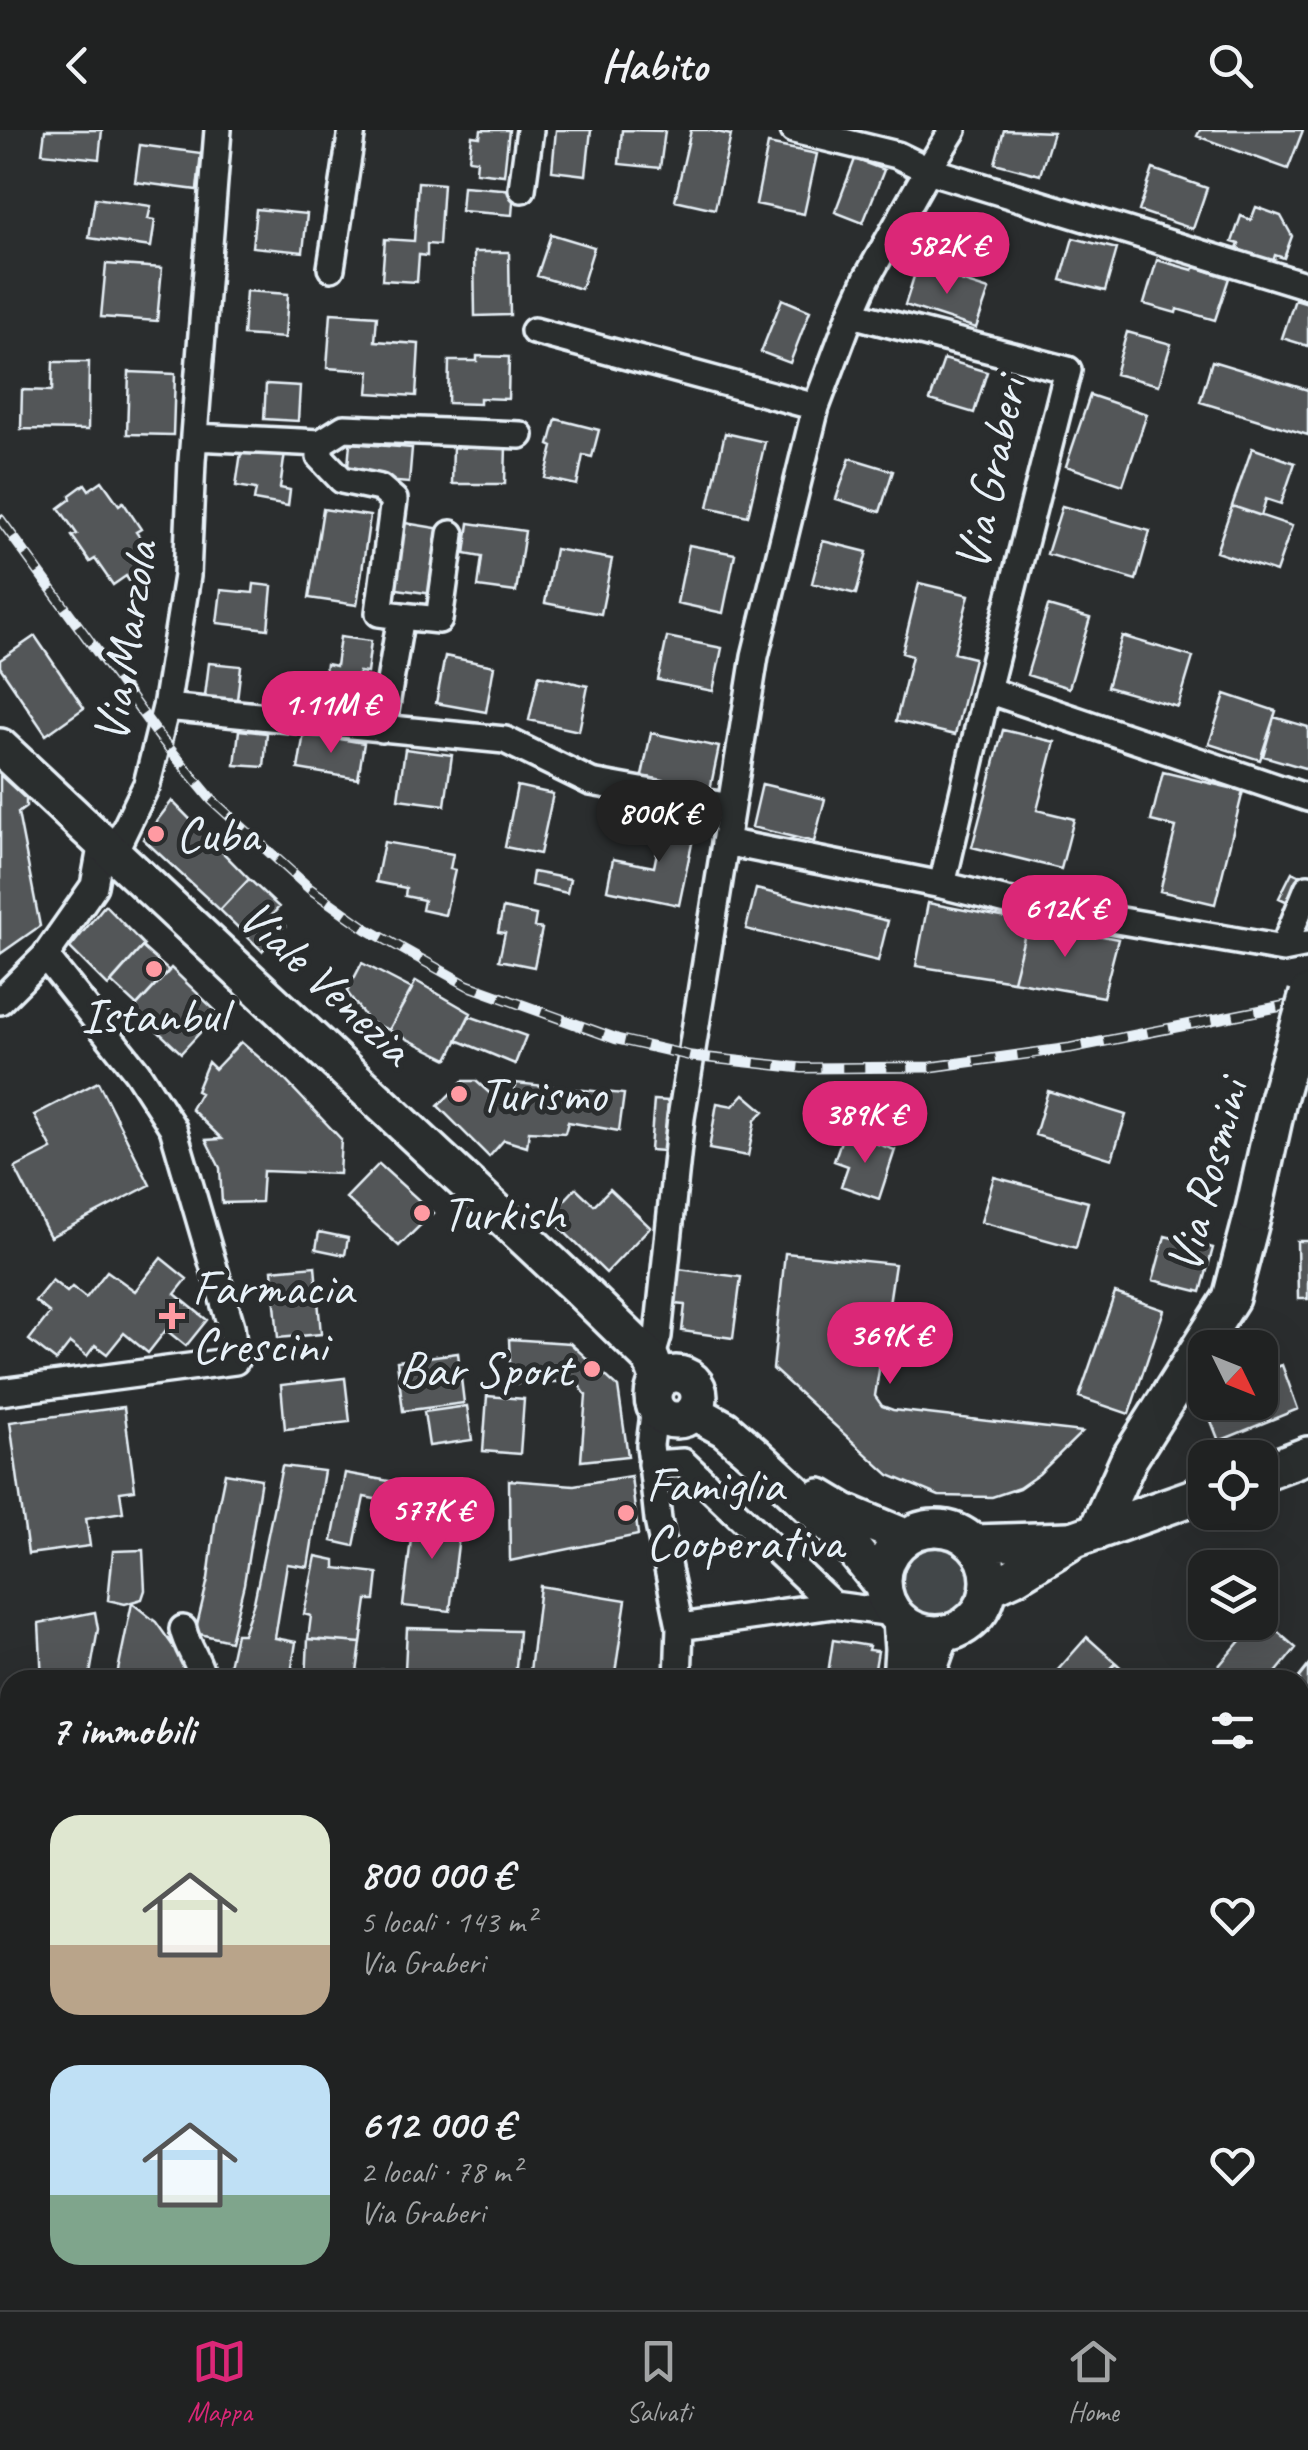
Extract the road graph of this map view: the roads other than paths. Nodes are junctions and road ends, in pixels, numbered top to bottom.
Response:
1 (218, 130) edge
2 (352, 130) edge
3 (530, 130) edge
4 (794, 130) edge
5 (953, 130) edge
6 (928, 170) junction
7 (522, 188) dead end
8 (331, 268) dead end
9 (1308, 286) edge
10 (851, 314) junction
11 (534, 331) dead end
12 (816, 407) junction
13 (520, 435) dead end
14 (194, 437) junction
15 (320, 443) junction
16 (451, 534) dead end
17 (401, 616) junction
18 (987, 690) junction
19 (166, 707) junction
20 (382, 729) junction
21 (0, 748) edge
22 (1308, 798) edge
23 (730, 807) junction
24 (725, 842) junction
25 (115, 853) junction
26 (942, 885) junction
27 (1308, 888) edge
28 (1296, 946) edge
29 (45, 956) junction
30 (1308, 994) edge
31 (0, 1000) edge
32 (655, 1382) junction
33 (0, 1392) edge
34 (1308, 1455) edge
35 (756, 1456) junction
36 (651, 1464) junction
37 (1278, 1466) edge
38 (1188, 1499) edge
39 (1086, 1536) junction
40 (905, 1537) junction
41 (974, 1543) junction
42 (989, 1588) junction
43 (833, 1606) junction
44 (892, 1606) junction
45 (680, 1627) junction
46 (183, 1629) dead end
47 (941, 1634) junction
48 (201, 1670) edge
49 (678, 1670) edge
50 (901, 1670) edge
51 (928, 1670) edge
52 (0, 2258) edge
53 (0, 2286) edge

1 - 14 street, Via Marzola
2 - 8 street
3 - 7 street
4 - 6 street
5 - 6 street
6 - 9 street
6 - 10 street
10 - 12 street
10 - 18 street, Via Graberi
11 - 12 street
12 - 23 street
13 - 15 street
14 - 15 street
14 - 19 street, Via Marzola
15 - 17 street
16 - 17 street
17 - 20 street
18 - 22 street
18 - 26 street, Via Graberi
19 - 20 street
19 - 25 street, Via Marzola
20 - 23 street
21 - 25 main road, Viale Venezia
23 - 24 street
24 - 26 street
24 - 32 street
25 - 29 street, Via Marzola
25 - 32 main road, Viale Venezia
26 - 28 street
27 - 28 street
29 - 31 street
29 - 33 street
30 - 39 main road, Via Rosmini, bridge
32 - 35 main road
32 - 36 street
34 - 37 main road
35 - 40 main road
35 - 44 main road
36 - 43 street
36 - 45 street
38 - 39 main road
39 - 41 main road
39 - 42 main road
40 - 41 main road
40 - 44 main road
41 - 42 main road
42 - 47 main road
43 - 44 street
43 - 45 street
44 - 47 main road
44 - 50 main road
45 - 49 street
46 - 48 street
47 - 51 main road
52 - 53 street

